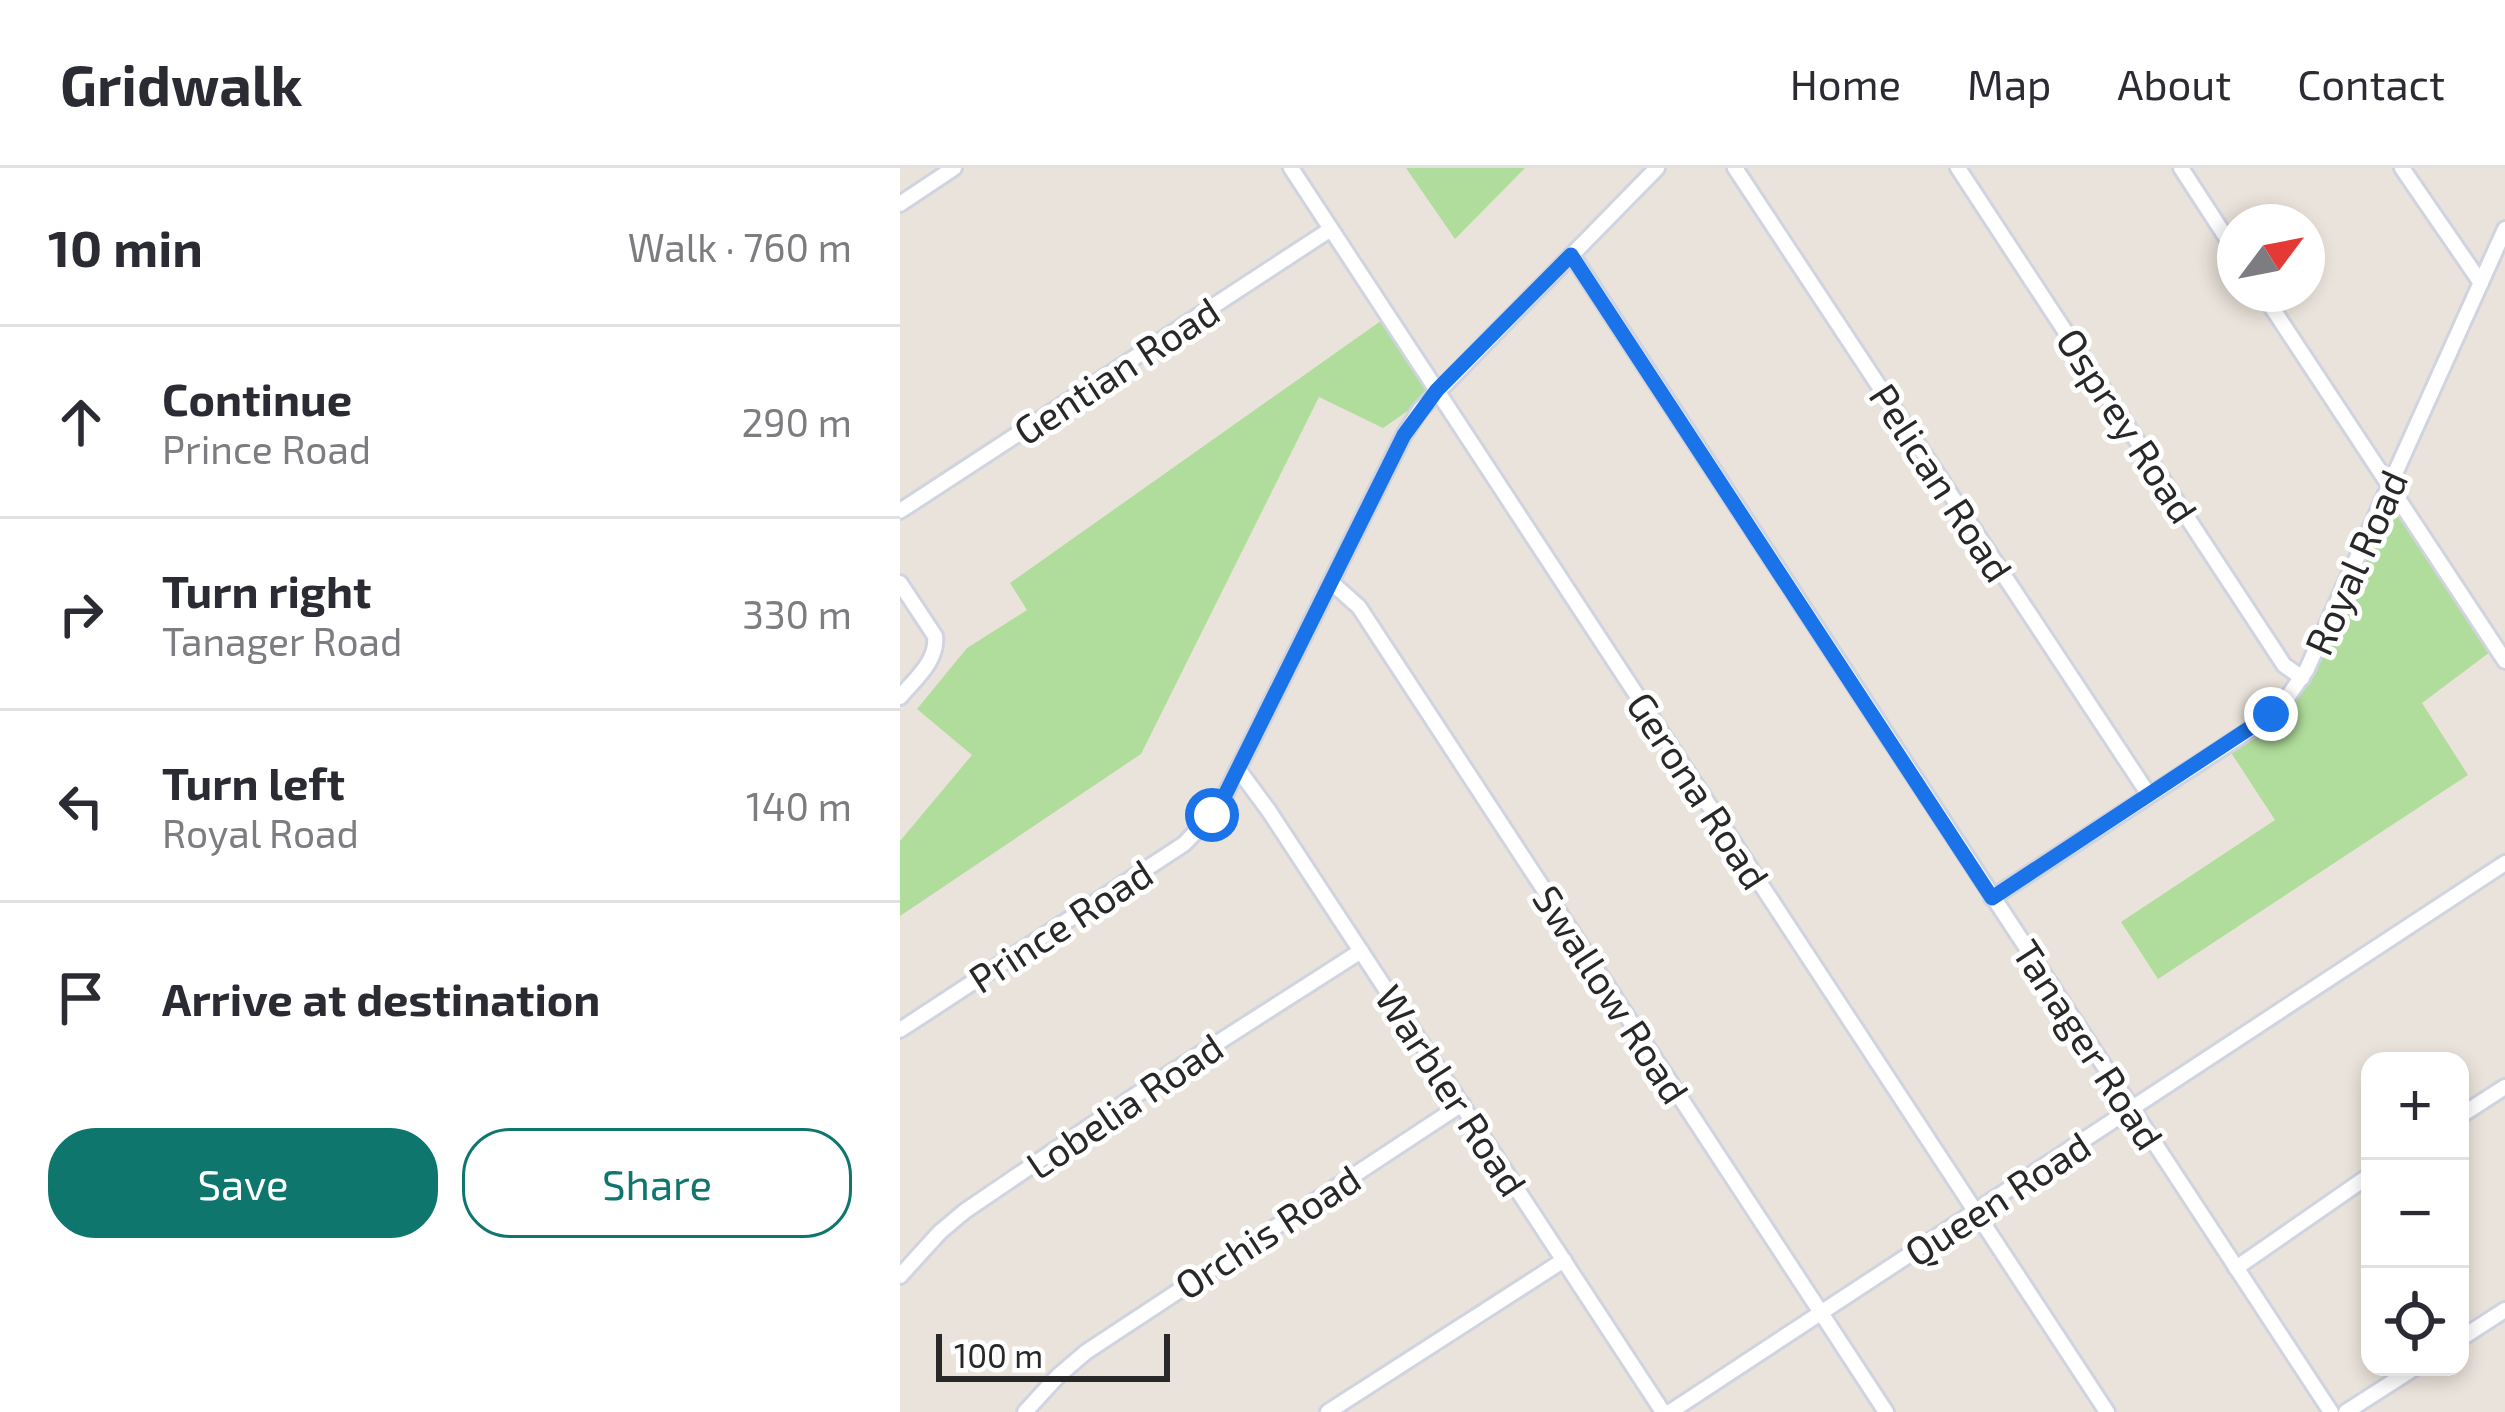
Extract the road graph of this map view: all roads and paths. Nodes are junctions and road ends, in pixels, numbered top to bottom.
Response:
1 (954, 168) edge
2 (1292, 168) edge
3 (1657, 168) edge
4 (1735, 168) edge
5 (1958, 168) edge
6 (2181, 168) edge
7 (2402, 168) edge
8 (900, 204) edge
9 (2217, 223) edge
10 (1331, 229) junction
11 (2505, 229) edge
12 (1571, 255) junction
13 (2481, 283) junction
14 (2275, 312) edge
15 (1437, 390) junction
16 (2389, 486) junction
17 (900, 511) edge
18 (1331, 582) junction
19 (900, 584) edge
20 (2502, 650) edge
21 (2302, 678) junction
22 (900, 697) edge
23 (1238, 769) junction
24 (2149, 796) junction
25 (2505, 863) edge
26 (1992, 898) junction
27 (1360, 951) junction
28 (900, 1030) edge
29 (2505, 1087) edge
30 (1462, 1104) junction
31 (2132, 1109) junction
32 (2469, 1110) edge
33 (2361, 1181) edge
34 (1976, 1212) junction
35 (1564, 1260) junction
36 (2236, 1268) junction
37 (900, 1276) edge
38 (2505, 1310) edge
39 (1821, 1313) junction
40 (2469, 1333) edge
41 (2402, 1376) edge
42 (1025, 1412) edge
43 (1328, 1412) edge
44 (1667, 1412) edge
45 (1886, 1412) edge
46 (2107, 1412) edge
47 (2331, 1412) edge
48 (2346, 1412) edge

1 - 8 street
2 - 10 street, Gerona Road
3 - 12 street, Prince Road
4 - 24 street, Pelican Road
5 - 21 street, Osprey Road
6 - 9 street
7 - 13 street
10 - 15 street, Gerona Road
10 - 17 street, Gentian Road
11 - 13 street, Royal Road
12 - 15 street, Prince Road
12 - 26 street, Tanager Road
13 - 16 street, Royal Road
14 - 16 street
15 - 18 street, Prince Road
15 - 34 street, Gerona Road
16 - 20 street
16 - 21 street, Royal Road
18 - 23 street, Prince Road
18 - 39 street, Swallow Road
19 - 22 street
21 - 24 street, Royal Road
23 - 27 street, Warbler Road
23 - 28 street, Prince Road
24 - 26 street, Royal Road
25 - 31 street, Queen Road
26 - 31 street, Tanager Road
27 - 30 street, Warbler Road
27 - 37 street, Lobelia Road
29 - 32 street
30 - 35 street, Warbler Road
30 - 42 street, Orchis Road
31 - 34 street, Queen Road
31 - 36 street, Tanager Road
33 - 36 street
34 - 39 street, Queen Road
34 - 46 street, Gerona Road
35 - 43 street
35 - 44 street, Warbler Road
36 - 47 street, Tanager Road
38 - 40 street
39 - 44 street, Queen Road
39 - 45 street, Swallow Road
41 - 48 street

